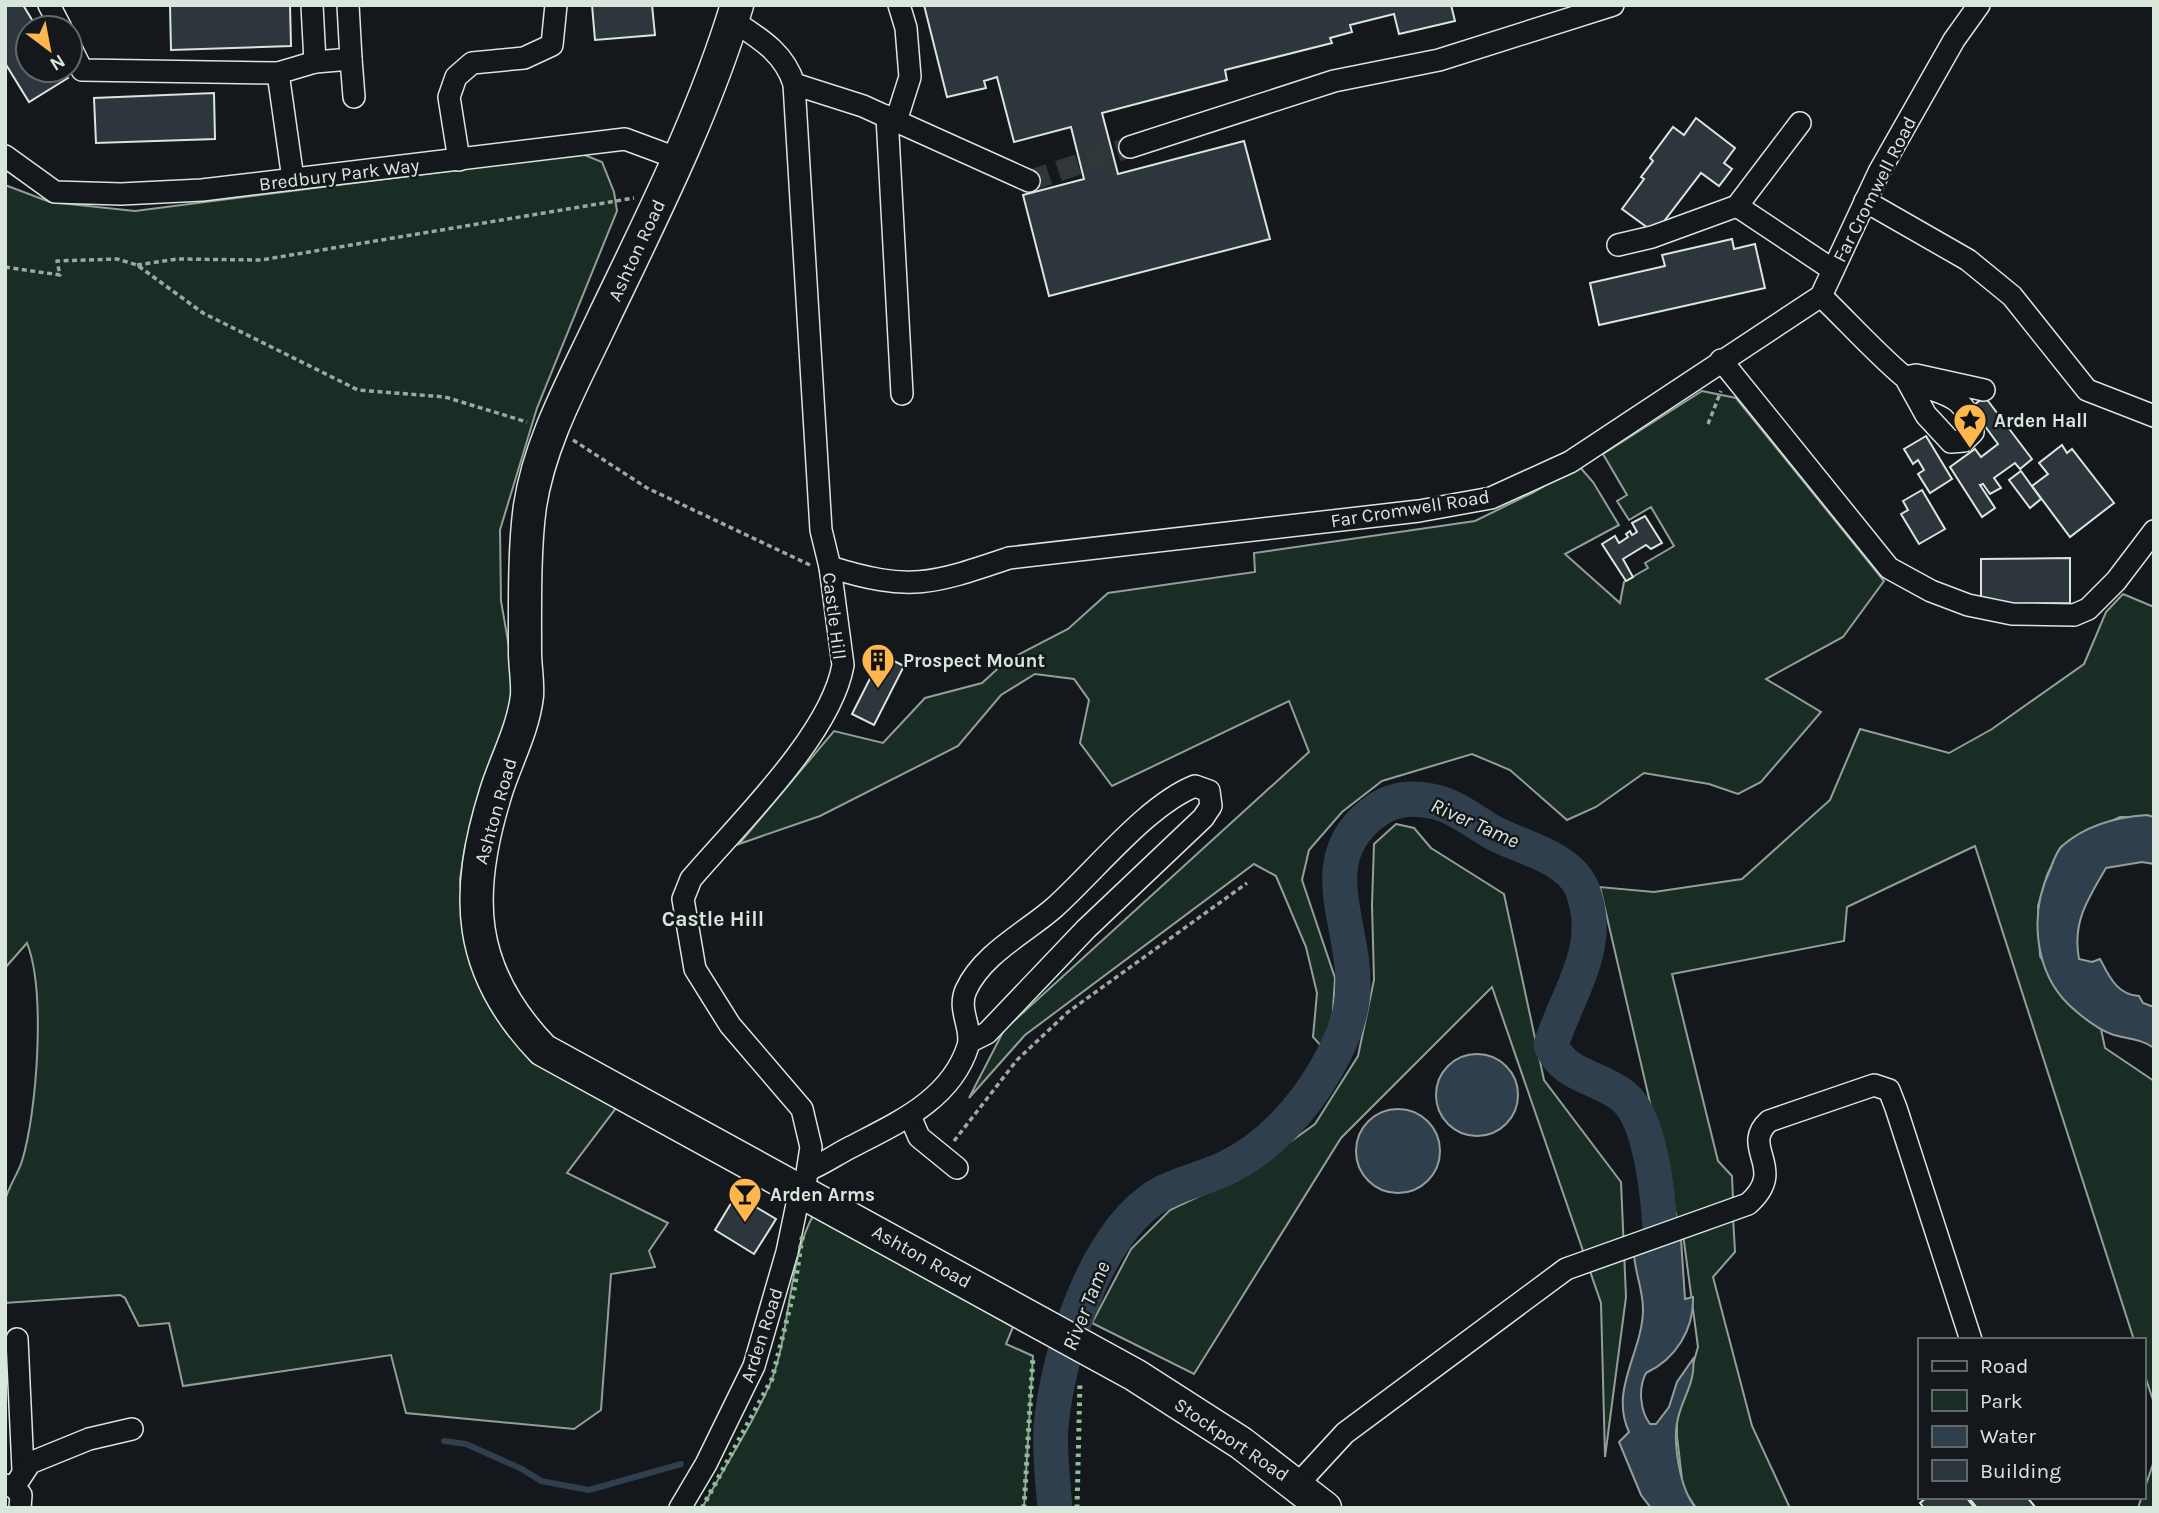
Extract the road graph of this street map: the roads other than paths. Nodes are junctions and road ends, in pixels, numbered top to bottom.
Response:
1 (312, 5) edge
2 (348, 5) edge
3 (556, 5) edge
4 (900, 5) edge
5 (1613, 5) edge
6 (1979, 5) edge
7 (734, 12) edge
8 (351, 59) junction
9 (315, 61) junction
10 (84, 70) edge
11 (278, 72) junction
12 (794, 84) junction
13 (354, 97) dead end
14 (892, 119) junction
15 (1800, 123) dead end
16 (1130, 146) tunnel mouth
17 (5, 156) edge
18 (679, 159) junction
19 (459, 160) junction
20 (293, 179) junction
21 (1029, 180) tunnel mouth
22 (1865, 201) junction
23 (1737, 206) junction
24 (1618, 245) dead end
25 (1833, 270) junction
26 (1821, 296) junction
27 (1721, 360) junction
28 (1984, 390) dead end
29 (902, 394) dead end
30 (2154, 415) edge
31 (2154, 531) edge
32 (830, 567) junction
33 (969, 1042) junction
34 (910, 1116) junction
35 (950, 1162) road end
36 (804, 1180) junction
37 (1970, 1338) edge
38 (17, 1339) dead end
39 (1135, 1375) joint
40 (132, 1429) dead end
41 (14, 1481) edge
42 (1298, 1484) junction
43 (20, 1508) edge
44 (680, 1508) edge
45 (1325, 1508) edge

1 - 9 street
2 - 8 street
3 - 19 street
4 - 14 street
5 - 16 street
6 - 22 street, Far Cromwell Road
7 - 12 street, Castle Hill
7 - 18 highway, Ashton Road
8 - 9 street
8 - 13 street
9 - 11 street
10 - 11 street
11 - 20 street
12 - 14 street
12 - 32 street, Castle Hill
14 - 21 street
14 - 29 street
15 - 23 street
17 - 20 street, Bredbury Park Way
18 - 19 street, Bredbury Park Way
18 - 36 highway, Ashton Road
19 - 20 street, Bredbury Park Way
22 - 25 street, Far Cromwell Road
22 - 30 street
23 - 24 street
23 - 25 street
25 - 26 street, Far Cromwell Road
26 - 27 street, Far Cromwell Road
26 - 28 street
27 - 31 street
27 - 32 street, Far Cromwell Road
32 - 36 street, Castle Hill
33 - 33 street
33 - 34 street
34 - 35 street
34 - 36 street
36 - 39 highway, Ashton Road
36 - 44 street, Arden Road
37 - 42 street
38 - 41 street
39 - 42 highway, Stockport Road
40 - 41 street
41 - 43 street
42 - 45 highway, Stockport Road

